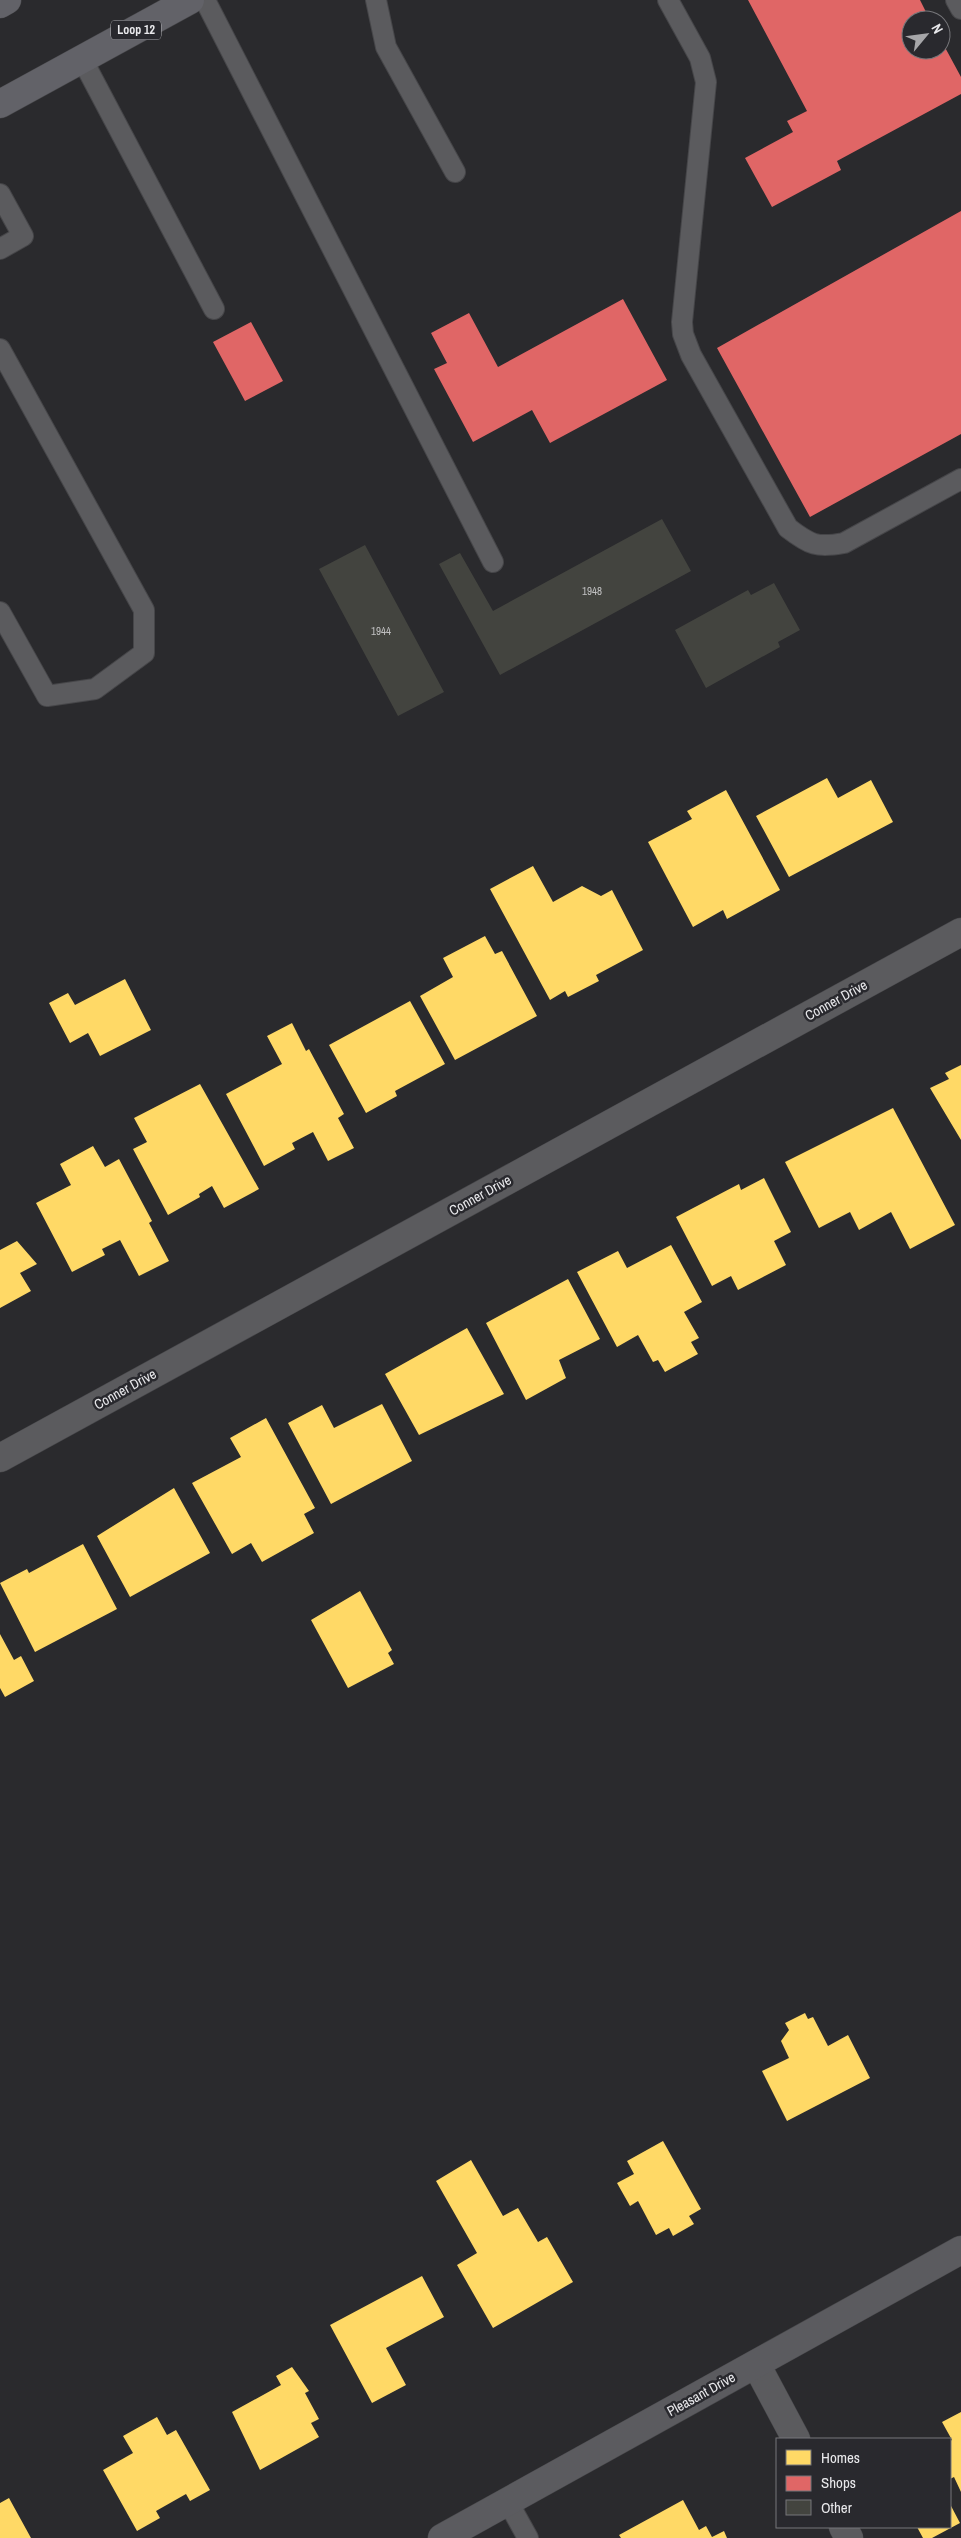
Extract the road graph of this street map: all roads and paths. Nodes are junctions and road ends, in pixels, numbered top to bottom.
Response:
1 (7, 0) edge
2 (190, 0) edge
3 (205, 0) edge
4 (376, 0) edge
5 (668, 0) edge
6 (956, 0) edge
7 (0, 4) edge
8 (961, 9) edge
9 (82, 59) junction
10 (0, 104) edge
11 (455, 172) dead end
12 (0, 194) edge
13 (0, 249) edge
14 (214, 309) dead end
15 (0, 349) edge
16 (961, 478) edge
17 (493, 562) dead end
18 (0, 612) edge
19 (961, 932) edge
20 (0, 1458) edge
21 (961, 2250) edge
22 (756, 2364) junction
23 (795, 2438) edge
24 (508, 2502) junction
25 (442, 2538) edge
26 (528, 2538) edge

1 - 7 main road
2 - 9 main road, Loop 12
3 - 17 lane
4 - 11 lane
5 - 16 lane
6 - 8 lane
9 - 10 main road, Loop 12
9 - 14 lane
12 - 13 lane
15 - 18 lane
19 - 20 street, Conner Drive
21 - 22 street, Pleasant Drive
22 - 23 street
22 - 24 street, Pleasant Drive
24 - 25 street, Pleasant Drive
24 - 26 lane

